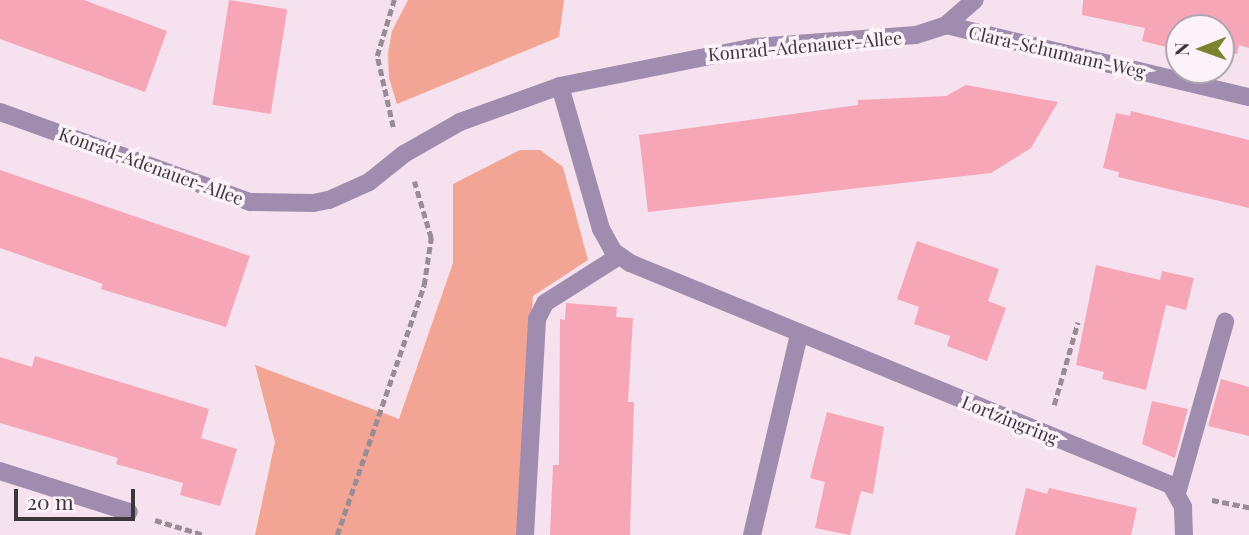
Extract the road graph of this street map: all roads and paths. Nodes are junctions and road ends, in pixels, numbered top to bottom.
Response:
1 (394, 0) edge
2 (975, 0) edge
3 (946, 25) junction
4 (560, 86) junction
5 (1249, 97) edge
6 (0, 112) edge
7 (404, 154) junction
8 (619, 256) junction
9 (1078, 322) dead end
10 (1225, 322) dead end
11 (799, 335) junction
12 (1046, 434) junction
13 (0, 471) edge
14 (1177, 493) junction
15 (129, 512) joint
16 (204, 535) edge
17 (337, 535) edge
18 (525, 535) edge
19 (752, 535) edge
20 (1184, 535) edge

1 - 7 path
2 - 3 street, Konrad-Adenauer-Allee
3 - 4 street, Konrad-Adenauer-Allee
3 - 5 street, Clara-Schumann-Weg
4 - 7 street, Konrad-Adenauer-Allee
4 - 8 street
6 - 7 street, Konrad-Adenauer-Allee
7 - 17 path
8 - 11 street, Lortzingring
8 - 18 street
9 - 12 path
10 - 14 street
11 - 12 street, Lortzingring
11 - 19 street
12 - 14 street, Lortzingring
13 - 15 street
14 - 20 street
15 - 16 path

